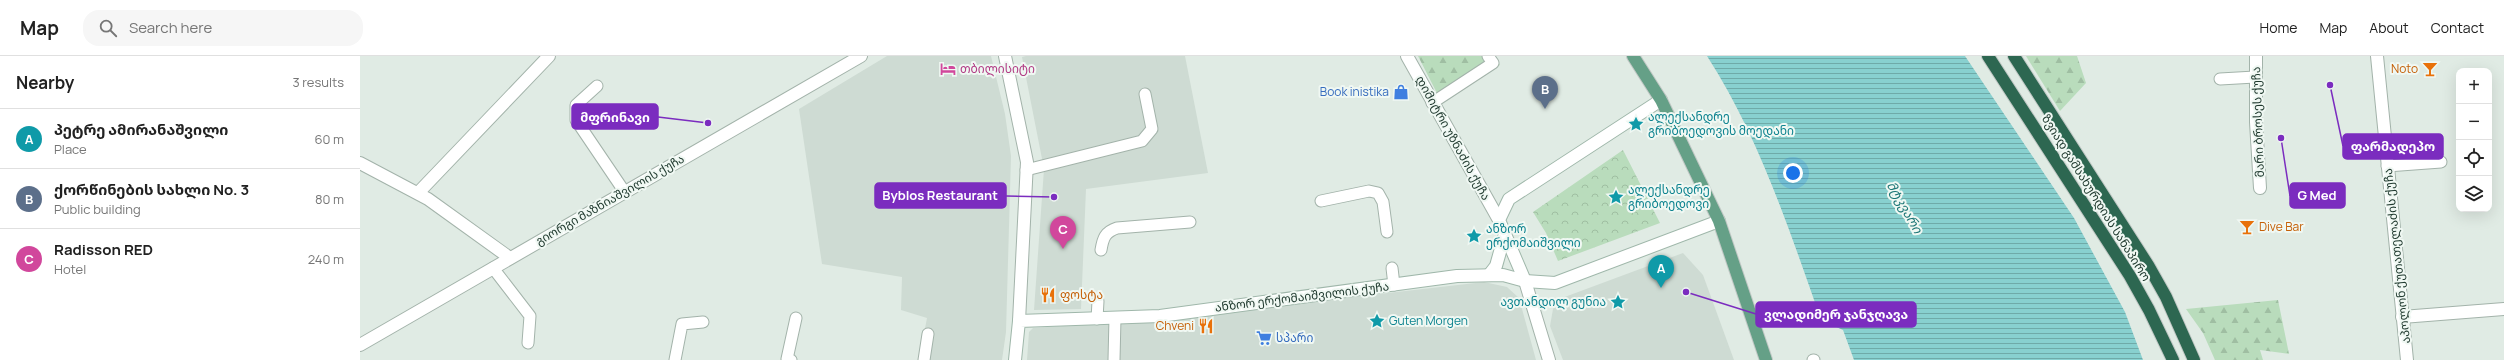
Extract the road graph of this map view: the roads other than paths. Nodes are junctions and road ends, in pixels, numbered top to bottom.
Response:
1 (549, 56) edge
2 (861, 56) edge
3 (1005, 56) edge
4 (1407, 56) edge
5 (1488, 56) edge
6 (1634, 56) edge
7 (1988, 56) edge
8 (2014, 56) edge
9 (2256, 56) edge
10 (2376, 56) edge
11 (2255, 77) junction
12 (2220, 79) dead end
13 (597, 86) dead end
14 (1145, 94) dead end
15 (1661, 100) junction
16 (1432, 103) junction
17 (360, 162) edge
18 (2441, 162) dead end
19 (2387, 166) junction
20 (1026, 170) junction
21 (2260, 188) dead end
22 (624, 191) junction
23 (418, 193) junction
24 (1321, 201) dead end
25 (1498, 220) junction
26 (1719, 221) junction
27 (1190, 222) dead end
28 (1387, 232) dead end
29 (1505, 234) junction
30 (1101, 250) dead end
31 (510, 258) junction
32 (493, 268) junction
33 (1392, 268) dead end
34 (1489, 275) junction
35 (1525, 281) junction
36 (1394, 285) junction
37 (1098, 301) dead end
38 (2504, 309) edge
39 (2402, 317) junction
40 (796, 318) dead end
41 (1114, 318) junction
42 (1097, 319) junction
43 (1019, 321) junction
44 (703, 322) dead end
45 (928, 334) dead end
46 (528, 343) dead end
47 (360, 345) edge
48 (674, 360) edge
49 (791, 360) edge
50 (924, 360) edge
51 (1016, 360) edge
52 (1114, 360) edge
53 (1550, 360) edge
54 (1766, 360) edge
55 (2173, 360) edge
56 (2194, 360) edge
57 (2407, 360) edge

1 - 23 street
2 - 22 street, გიორგი მაზნიაშვილის ქუჩა
3 - 20 street
4 - 16 street, დიმიტრი უზნაძის ქუჩა
5 - 16 lane
6 - 15 main road
7 - 55 highway, ზვიად გამსახურდიას სანაპირო
8 - 56 highway, ზვიად გამსახურდიას სანაპირო
9 - 11 street, მარი ბროსეს ქუჩა
10 - 19 street, აპოლონ ქუთათელაძის ქუჩა
11 - 12 lane
11 - 21 street, მარი ბროსეს ქუჩა
13 - 22 lane
14 - 20 lane
15 - 25 street, დიმიტრი უზნაძის ქუჩა
15 - 26 main road
16 - 25 street, დიმიტრი უზნაძის ქუჩა
17 - 23 street
18 - 19 lane
19 - 39 street, აპოლონ ქუთათელაძის ქუჩა
20 - 43 street
22 - 31 street, გიორგი მაზნიაშვილის ქუჩა
23 - 31 street
24 - 28 lane
25 - 29 street, დიმიტრი უზნაძის ქუჩა
26 - 35 street, ანზორ ერქომაიშვილის ქუჩა
26 - 54 main road
27 - 30 lane
29 - 34 street
29 - 35 street, დიმიტრი უზნაძის ქუჩა
31 - 32 street, გიორგი მაზნიაშვილის ქუჩა
32 - 46 lane
32 - 47 street, გიორგი მაზნიაშვილის ქუჩა
33 - 36 lane
34 - 35 street, ანზორ ერქომაიშვილის ქუჩა
34 - 36 street, ანზორ ერქომაიშვილის ქუჩა
35 - 53 street, დიმიტრი უზნაძის ქუჩა
36 - 41 street, ანზორ ერქომაიშვილის ქუჩა
37 - 42 lane
38 - 39 street
39 - 57 street, აპოლონ ქუთათელაძის ქუჩა
40 - 49 lane
41 - 42 street, ანზორ ერქომაიშვილის ქუჩა
41 - 52 lane
42 - 43 street, ანზორ ერქომაიშვილის ქუჩა
43 - 51 street
44 - 48 lane
45 - 50 lane

